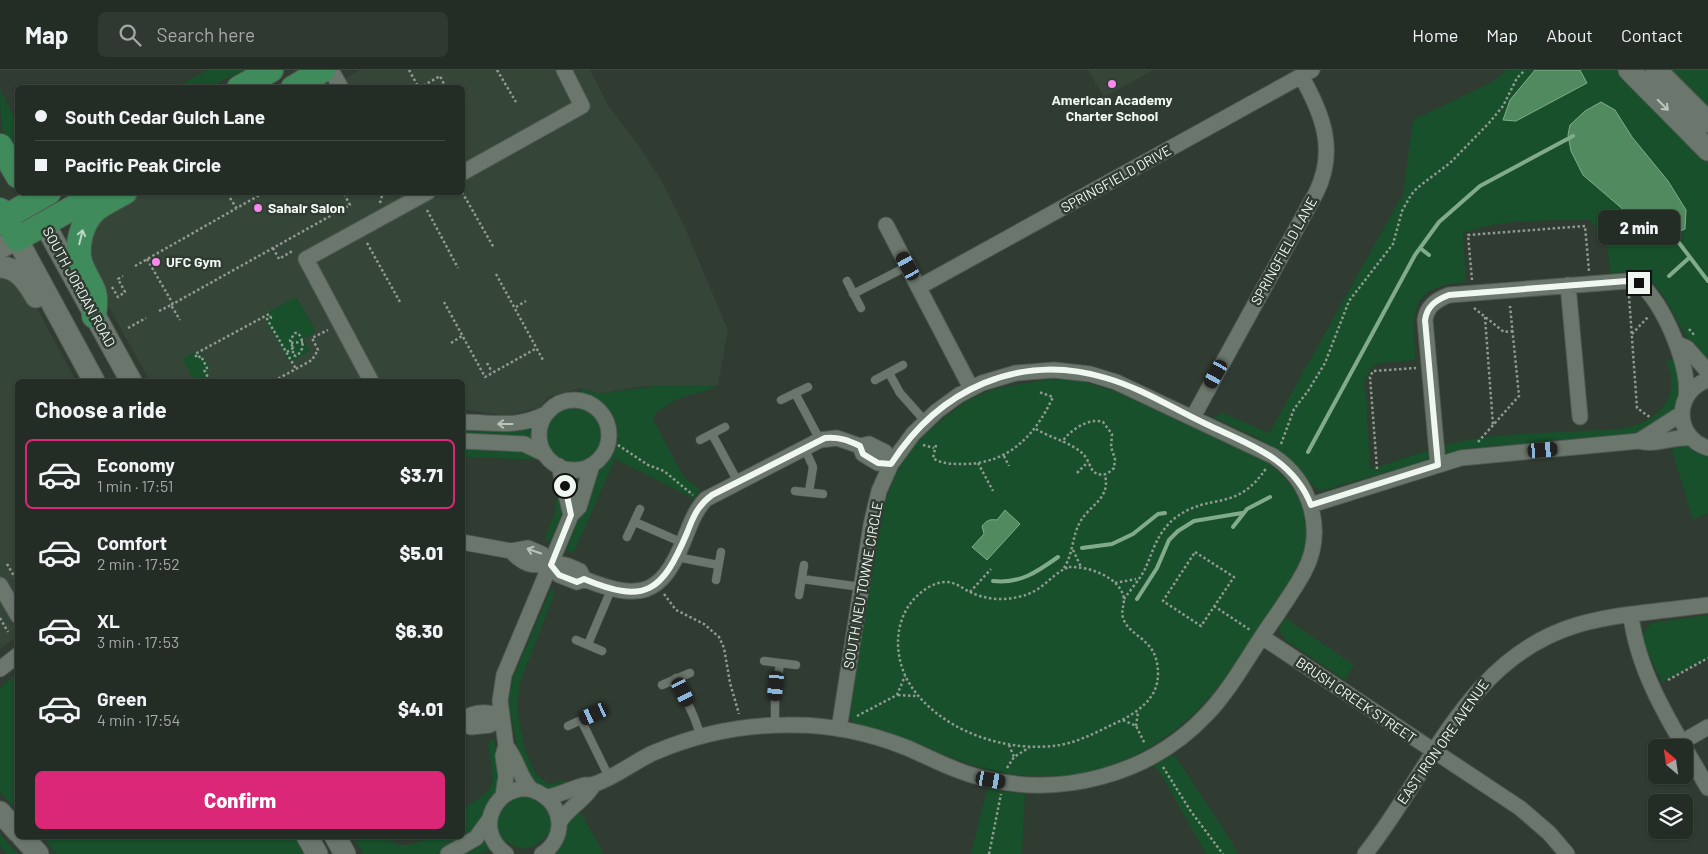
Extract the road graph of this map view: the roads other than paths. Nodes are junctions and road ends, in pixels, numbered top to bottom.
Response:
1 (271, 70) edge
2 (323, 70) edge
3 (331, 70) edge
4 (564, 70) edge
5 (1628, 70) edge
6 (1656, 70) edge
7 (1306, 73) edge
8 (244, 85) edge
9 (298, 85) edge
10 (339, 85) edge
11 (1708, 122) edge
12 (0, 146) edge
13 (1708, 150) edge
14 (15, 171) edge
15 (465, 171) edge
16 (95, 195) edge
17 (120, 195) edge
18 (417, 195) edge
19 (36, 196) edge
20 (402, 199) edge
21 (1, 216) edge
22 (44, 223) junction
23 (886, 225) dead end
24 (8, 243) edge
25 (0, 266) edge
26 (908, 266) junction
27 (847, 281) dead end
28 (1568, 285) junction
29 (919, 287) junction
30 (854, 294) junction
31 (861, 308) dead end
32 (94, 316) junction
33 (1678, 344) junction
34 (76, 348) junction
35 (903, 365) dead end
36 (1708, 372) edge
37 (889, 373) junction
38 (93, 379) edge
39 (130, 379) edge
40 (371, 379) edge
41 (875, 380) dead end
42 (1708, 380) edge
43 (808, 386) dead end
44 (971, 388) junction
45 (795, 393) junction
46 (1686, 397) junction
47 (781, 400) dead end
48 (546, 414) junction
49 (1681, 414) junction
50 (1193, 418) junction
51 (1580, 418) dead end
52 (925, 421) junction
53 (465, 422) edge
54 (725, 427) dead end
55 (712, 434) junction
56 (1691, 438) junction
57 (700, 440) dead end
58 (820, 440) junction
59 (465, 441) edge
60 (1640, 441) junction
61 (804, 447) junction
62 (1708, 448) edge
63 (545, 454) junction
64 (891, 464) junction
65 (592, 465) junction
66 (1438, 465) junction
67 (559, 466) junction
68 (738, 482) junction
69 (795, 491) dead end
70 (809, 492) junction
71 (824, 494) dead end
72 (1311, 505) junction
73 (640, 509) dead end
74 (571, 515) junction
75 (634, 522) junction
76 (627, 537) dead end
77 (465, 542) edge
78 (683, 543) junction
79 (721, 552) dead end
80 (677, 557) junction
81 (551, 565) junction
82 (718, 565) junction
83 (804, 565) dead end
84 (802, 579) junction
85 (716, 580) dead end
86 (0, 585) edge
87 (861, 587) junction
88 (611, 590) junction
89 (799, 595) dead end
90 (1708, 605) edge
91 (15, 611) edge
92 (1631, 616) junction
93 (1262, 637) junction
94 (576, 640) dead end
95 (588, 644) junction
96 (602, 651) dead end
97 (15, 657) edge
98 (764, 660) dead end
99 (780, 663) junction
100 (796, 665) dead end
101 (0, 669) edge
102 (690, 672) dead end
103 (676, 678) junction
104 (662, 685) dead end
105 (594, 714) dead end
106 (501, 716) junction
107 (465, 718) edge
108 (581, 720) junction
109 (775, 725) junction
110 (568, 726) dead end
111 (1708, 727) edge
112 (839, 729) junction
113 (700, 736) junction
114 (1680, 739) edge
115 (1687, 739) edge
116 (506, 746) junction
117 (1433, 752) junction
118 (1693, 761) edge
119 (608, 777) junction
120 (594, 784) junction
121 (1708, 788) edge
122 (532, 790) junction
123 (503, 796) junction
124 (547, 797) junction
125 (0, 812) edge
126 (489, 820) junction
127 (559, 823) junction
128 (15, 829) edge
129 (25, 839) edge
130 (309, 839) edge
131 (337, 839) edge
132 (548, 852) edge
133 (38, 854) edge
134 (317, 854) edge
135 (345, 854) edge
136 (448, 854) edge
137 (499, 854) edge
138 (1365, 854) edge
139 (1567, 854) edge

1 - 8 main road
2 - 9 main road
3 - 10 street
4 - 15 street
5 -> 13 main road
6 - 11 main road
7 - 29 street, SPRINGFIELD DRIVE
7 - 50 street, SPRINGFIELD LANE
12 - 14 main road
16 - 22 main road
32 -> 17 main road
18 - 20 street
19 - 21 main road
19 - 22 main road, SOUTH JORDAN ROAD
20 - 40 street
21 - 24 main road
22 - 24 main road
22 - 32 main road, SOUTH JORDAN ROAD
23 - 26 street
24 - 34 main road
25 - 34 main road
26 - 29 street
26 - 30 lane
27 - 30 lane
28 - 33 street
28 - 51 street
28 - 66 street
29 - 44 street
30 - 31 lane
32 - 39 main road, SOUTH JORDAN ROAD
33 - 36 street
33 - 46 street
34 - 38 main road
35 - 37 lane
37 - 41 lane
37 - 52 lane
42 - 46 street
43 - 45 lane
44 - 50 street, SOUTH NEU TOWNE CIRCLE
44 - 52 street, SOUTH NEU TOWNE CIRCLE
45 - 47 lane
45 - 58 lane
46 - 49 street
48 -> 53 street
48 - 63 street
48 - 65 street
49 - 56 street
49 - 60 street
50 - 72 street, SOUTH NEU TOWNE CIRCLE
52 - 64 street, SOUTH NEU TOWNE CIRCLE
54 - 55 lane
55 - 57 lane
55 - 68 lane
56 - 60 street
56 - 62 street
58 - 61 street
58 - 64 street
59 - 63 street
60 - 66 street
61 - 68 street
61 - 70 lane
63 - 67 street
64 - 87 street, SOUTH NEU TOWNE CIRCLE
65 - 67 street
65 - 74 street
66 - 72 street
67 - 74 street
68 - 78 street
69 - 70 lane
70 - 71 lane
72 - 93 street
73 - 75 lane
74 - 81 street
75 - 76 lane
75 - 78 lane
77 - 81 street
78 - 80 street
79 - 82 lane
80 - 82 lane
80 - 88 street
81 - 88 street
81 - 106 street
82 - 85 lane
83 - 84 lane
84 - 87 lane
84 - 89 lane
86 - 91 street
87 - 112 street, SOUTH NEU TOWNE CIRCLE
88 - 95 lane
90 - 92 street, EAST IRON ORE AVENUE
92 - 114 street
92 - 117 street, EAST IRON ORE AVENUE
93 - 112 street
93 - 117 street, BRUSH CREEK STREET
94 - 95 lane
95 - 96 lane
97 - 101 street
98 - 99 lane
99 - 100 lane
99 - 109 lane
102 - 103 lane
103 - 104 lane
103 - 113 lane
105 - 108 lane
106 - 107 street
106 - 116 street
108 - 110 lane
108 - 119 lane
109 - 112 street
109 - 113 street
111 - 115 street
113 - 119 street
116 - 122 street
116 - 123 street
117 - 138 street, EAST IRON ORE AVENUE
117 - 139 street, BRUSH CREEK STREET
118 - 121 street
119 - 120 street
120 - 124 street
120 - 127 street
122 - 123 street
122 - 124 street
123 - 126 street
124 - 127 street
125 - 128 main road
126 - 136 street
126 - 137 street
127 - 132 street
129 - 133 main road
130 - 134 main road
131 - 135 main road

